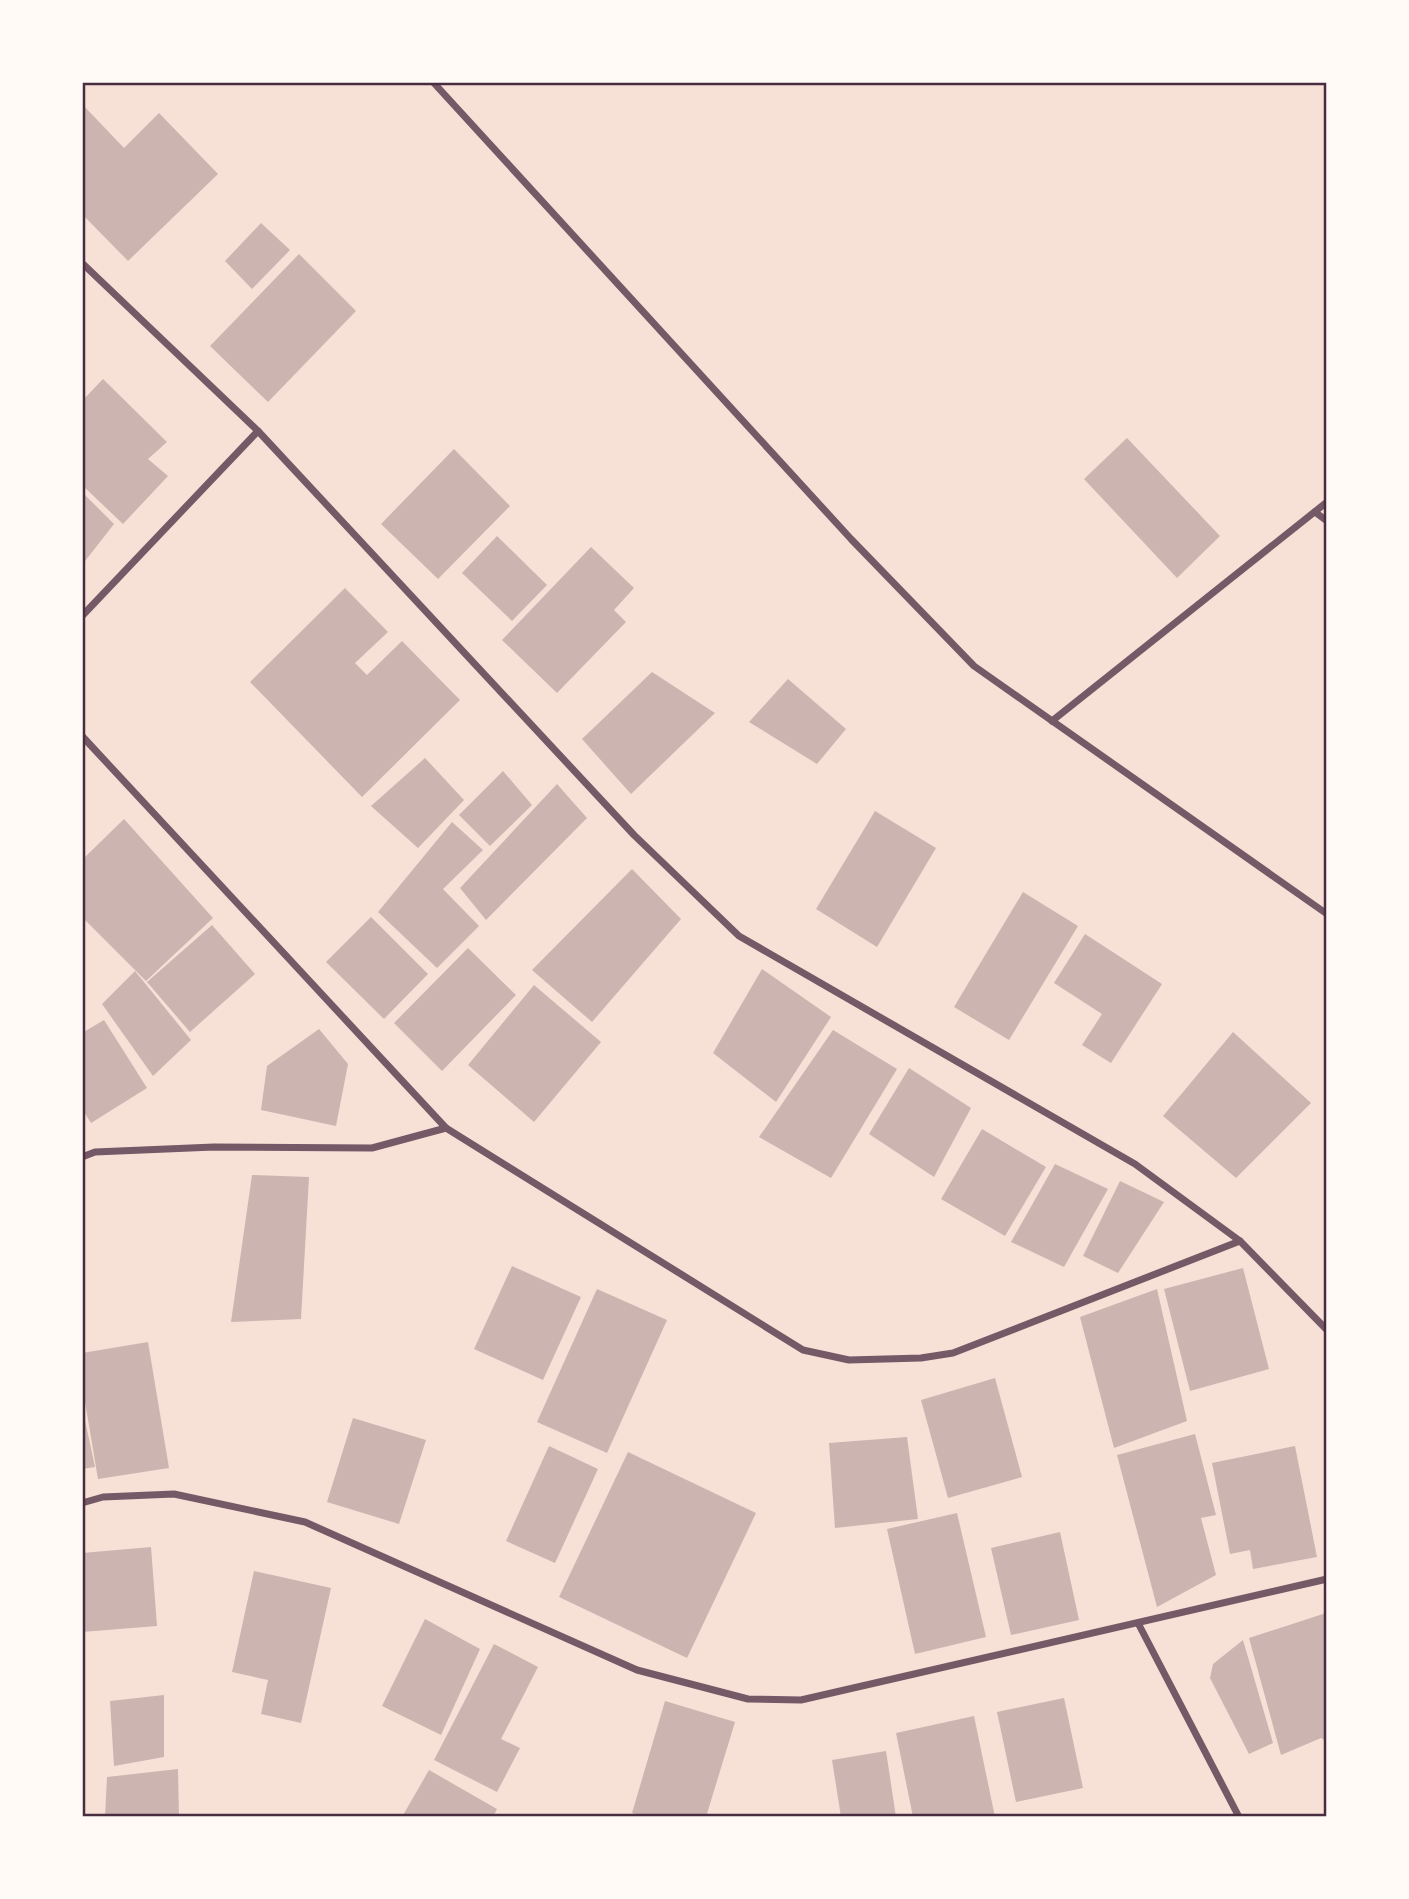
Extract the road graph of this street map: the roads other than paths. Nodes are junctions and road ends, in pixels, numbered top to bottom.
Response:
1 (433, 82) edge
2 (82, 263) edge
3 (258, 431) junction
4 (1327, 502) edge
5 (1315, 512) junction
6 (1327, 521) edge
7 (82, 616) edge
8 (1052, 721) junction
9 (82, 736) edge
10 (1327, 914) edge
11 (446, 1128) junction
12 (82, 1157) edge
13 (1240, 1241) junction
14 (1327, 1330) edge
15 (82, 1503) edge
16 (1327, 1579) edge
17 (1138, 1623) junction
18 (1238, 1817) edge

1 - 8 street
2 - 3 street
3 - 7 street
3 - 13 street
4 - 5 street
5 - 6 street
5 - 8 street
8 - 10 street
9 - 11 street
11 - 12 street
11 - 13 street
13 - 14 street
15 - 17 street
16 - 17 street
17 - 18 street

